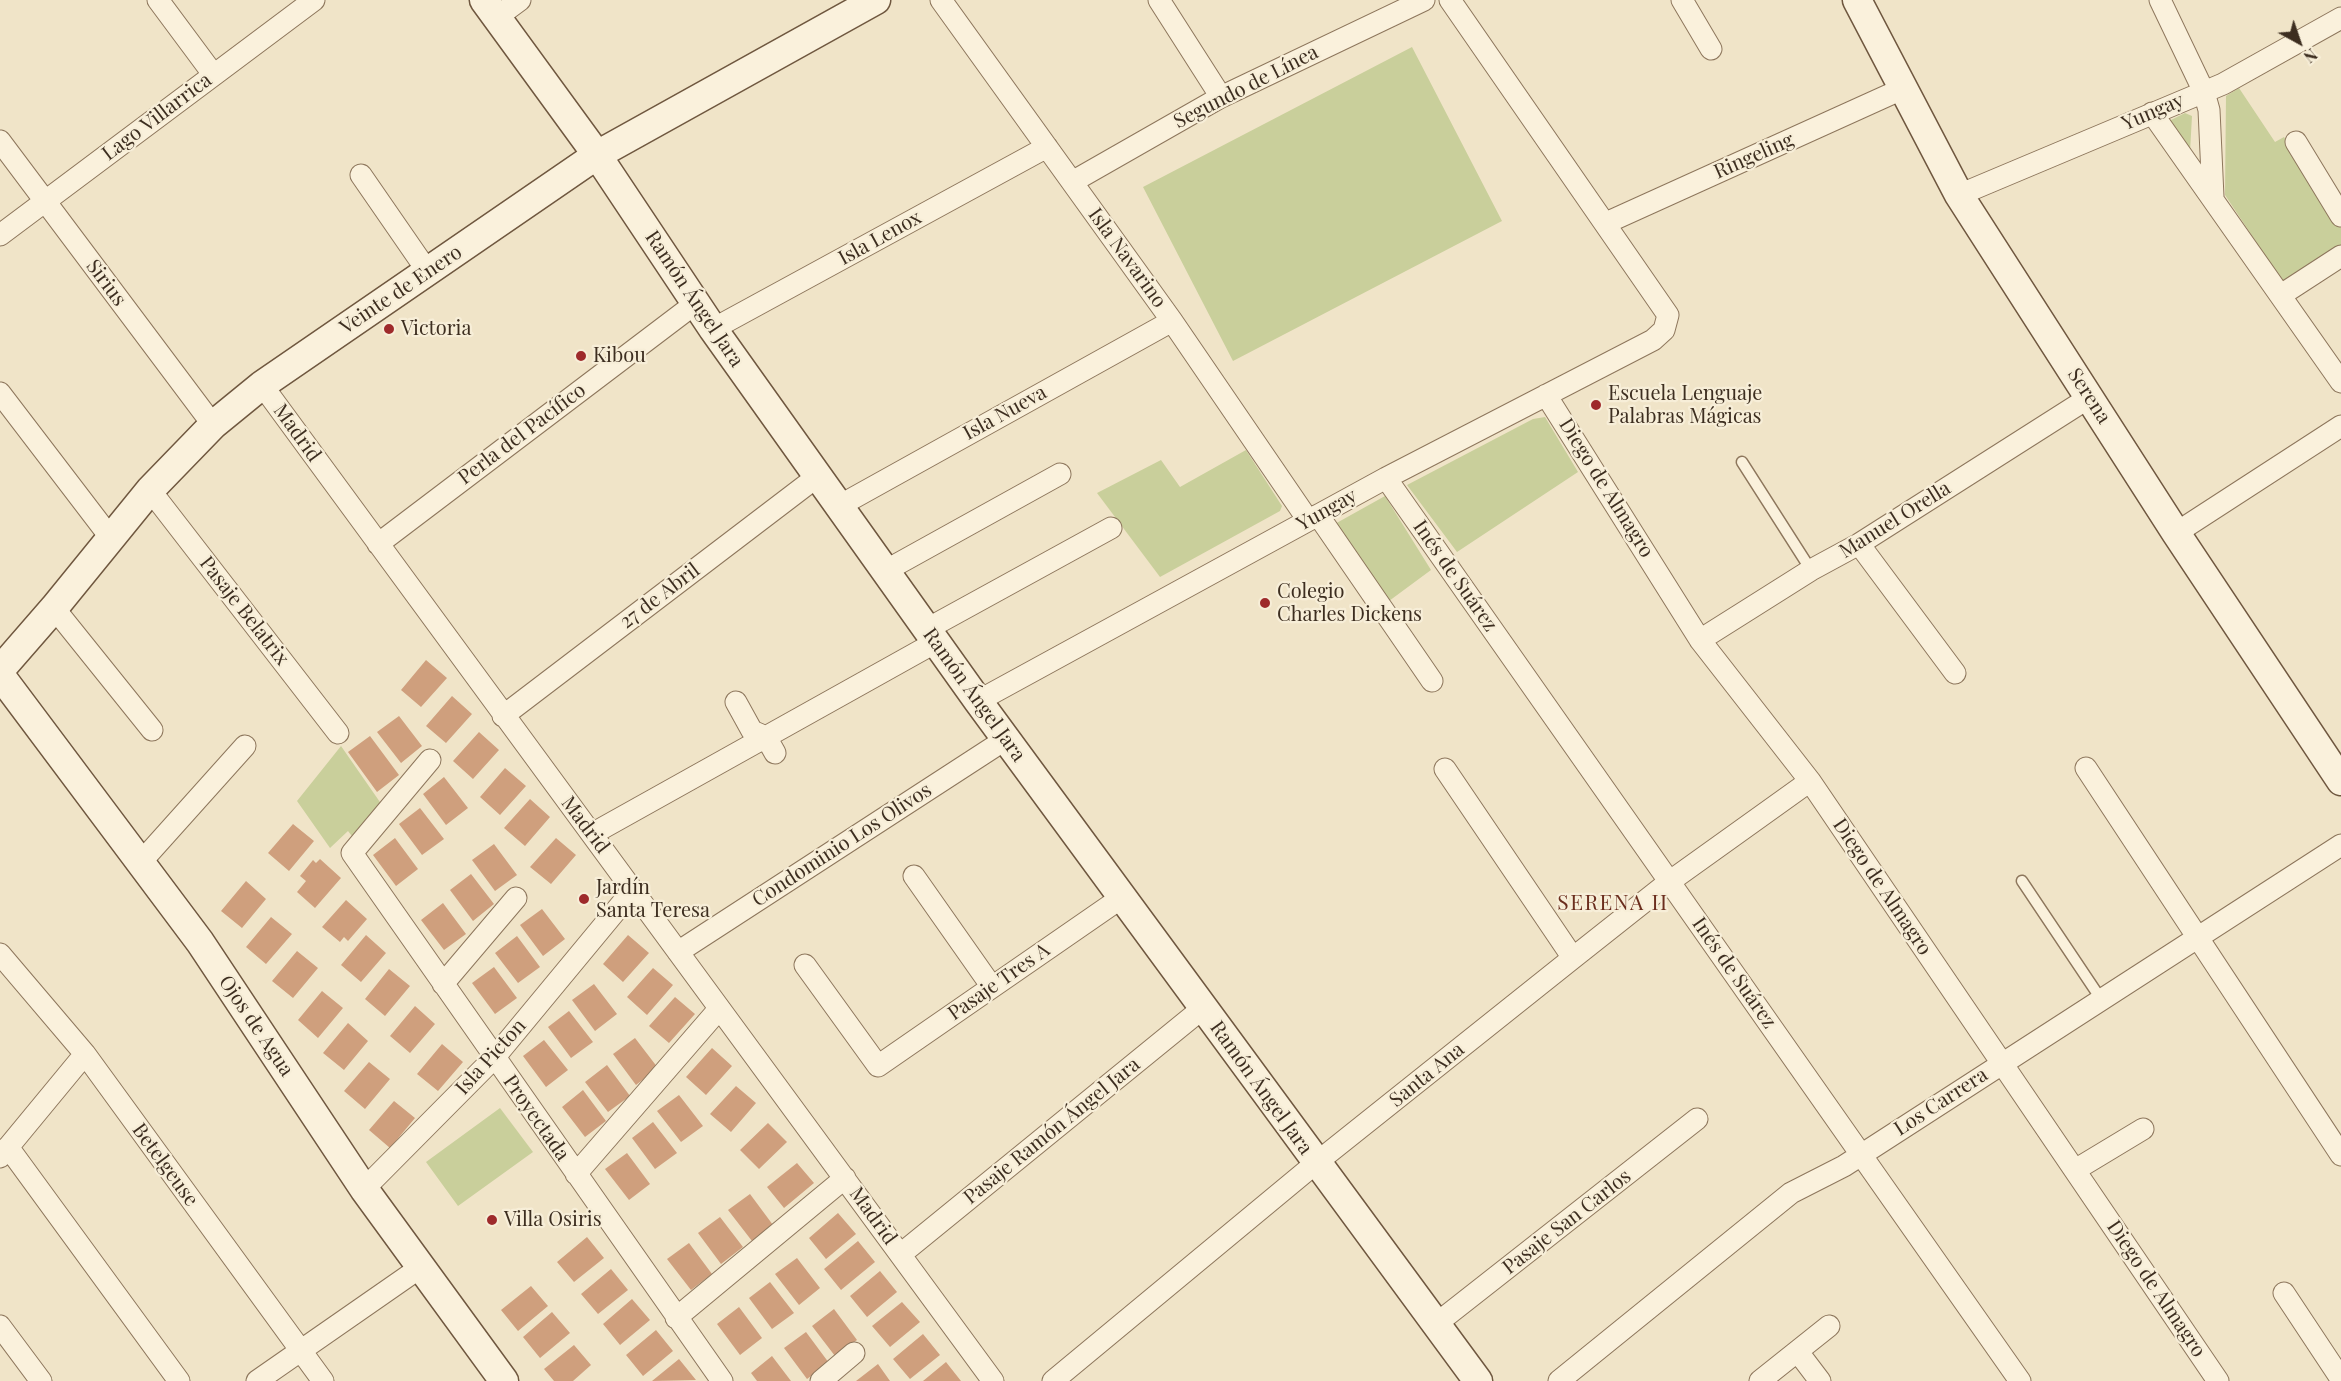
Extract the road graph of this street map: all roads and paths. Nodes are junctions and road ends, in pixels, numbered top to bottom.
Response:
1 (158, 0) edge
2 (314, 0) edge
3 (520, 0) edge
4 (876, 0) edge
5 (941, 0) edge
6 (1159, 0) edge
7 (1424, 0) edge
8 (1450, 0) edge
9 (1682, 0) edge
10 (1857, 0) edge
11 (2160, 0) edge
12 (491, 9) edge
13 (2341, 18) edge
14 (1711, 49) dead end
15 (213, 74) junction
16 (1902, 89) junction
17 (2204, 92) junction
18 (1221, 97) junction
19 (2152, 113) junction
20 (0, 141) edge
21 (2296, 142) dead end
22 (1047, 147) junction
23 (597, 155) junction
24 (361, 175) dead end
25 (1071, 182) junction
26 (1959, 195) junction
27 (2213, 197) junction
28 (45, 201) junction
29 (2341, 216) edge
30 (1606, 223) junction
31 (0, 235) edge
32 (2341, 256) edge
33 (428, 272) junction
34 (2281, 295) junction
35 (696, 303) junction
36 (1172, 321) junction
37 (713, 329) junction
38 (2341, 382) edge
39 (262, 385) junction
40 (0, 393) edge
41 (1546, 395) junction
42 (2090, 398) junction
43 (213, 425) junction
44 (2341, 426) edge
45 (1742, 462) dead end
46 (1060, 474) dead end
47 (818, 476) junction
48 (1386, 478) junction
49 (150, 490) junction
50 (839, 506) junction
51 (1313, 518) junction
52 (1111, 528) dead end
53 (2176, 533) junction
54 (110, 537) junction
55 (378, 544) junction
56 (1859, 544) junction
57 (1811, 570) junction
58 (885, 571) junction
59 (54, 608) junction
60 (931, 636) junction
61 (1700, 640) junction
62 (0, 670) edge
63 (1955, 673) dead end
64 (0, 675) edge
65 (1432, 681) dead end
66 (978, 701) junction
67 (736, 702) dead end
68 (503, 716) junction
69 (152, 730) dead end
70 (339, 733) dead end
71 (1006, 739) junction
72 (770, 745) junction
73 (245, 746) dead end
74 (430, 760) dead end
75 (2086, 768) dead end
76 (1445, 769) dead end
77 (1810, 781) junction
78 (2341, 781) edge
79 (592, 834) junction
80 (2341, 845) edge
81 (141, 862) junction
82 (914, 876) dead end
83 (2022, 881) dead end
84 (1670, 882) junction
85 (633, 890) junction
86 (516, 898) dead end
87 (1121, 898) junction
88 (2197, 937) junction
89 (678, 952) junction
90 (0, 954) edge
91 (1573, 958) junction
92 (805, 965) dead end
93 (443, 984) junction
94 (992, 987) junction
95 (2100, 999) junction
96 (1203, 1008) junction
97 (719, 1009) junction
98 (85, 1054) junction
99 (494, 1058) junction
100 (2002, 1062) junction
101 (1698, 1119) dead end
102 (2143, 1129) dead end
103 (4, 1152) edge
104 (1861, 1154) junction
105 (2341, 1155) edge
106 (1316, 1163) junction
107 (2075, 1170) junction
108 (576, 1174) junction
109 (845, 1178) junction
110 (364, 1189) junction
111 (901, 1254) junction
112 (421, 1267) junction
113 (2284, 1293) dead end
114 (676, 1318) junction
115 (1436, 1324) junction
116 (0, 1326) edge
117 (1829, 1326) dead end
118 (300, 1350) junction
119 (1798, 1352) junction
120 (854, 1353) dead end
121 (2341, 1379) edge
122 (718, 1380) edge
123 (40, 1381) edge
124 (179, 1381) edge
125 (257, 1381) edge
126 (323, 1381) edge
127 (504, 1381) edge
128 (821, 1381) edge
129 (993, 1381) edge
130 (1053, 1381) edge
131 (1478, 1381) edge
132 (1559, 1381) edge
133 (1760, 1381) edge
134 (1820, 1381) edge
135 (2019, 1381) edge
136 (2218, 1381) edge

1 - 15 street
2 - 15 street, Lago Villarrica
3 - 12 street
4 - 23 main road, Veinte de Enero
5 - 22 street, Isla Navarino
6 - 18 street
7 - 18 street, Segundo de Línea
8 - 30 street
9 - 14 street
10 - 16 main road, Serena
11 - 17 street
12 - 23 main road, Ramón Ángel Jara
13 - 17 street, Yungay
15 - 28 street, Lago Villarrica
16 - 26 main road, Serena
16 - 30 street, Ringeling
17 - 19 street, Yungay
17 - 27 street
18 - 25 street, Segundo de Línea
19 - 26 street, Yungay
19 - 27 street
20 - 28 street, Sirius
21 - 29 street
22 - 25 street, Isla Navarino
22 - 37 street, Isla Lenox
23 - 33 main road, Veinte de Enero
23 - 35 main road, Ramón Ángel Jara
24 - 33 street
25 - 36 street, Isla Navarino
26 - 42 main road, Serena
27 - 34 street
28 - 31 street, Lago Villarrica
28 - 43 street, Sirius
30 - 41 street, Yungay
32 - 34 street
33 - 39 main road, Veinte de Enero
34 - 38 street
35 - 37 main road, Ramón Ángel Jara
35 - 55 street, Perla del Pacífico
36 - 50 street, Isla Nueva
36 - 51 street, Isla Navarino
37 - 47 main road, Ramón Ángel Jara
39 - 43 main road, Veinte de Enero
39 - 55 street, Madrid
40 - 54 street
41 - 48 street, Yungay
41 - 61 street, Diego de Almagro
42 - 53 main road, Serena
42 - 56 street, Manuel Orella
43 - 49 main road, Veinte de Enero
44 - 53 street
45 - 57 lane
46 - 58 street
47 - 50 main road, Ramón Ángel Jara
47 - 68 street, 27 de Abril
48 - 51 street, Yungay
48 - 84 street, Inés de Suárez
49 - 54 main road, Veinte de Enero
49 - 70 street, Pasaje Belatrix
50 - 58 main road, Ramón Ángel Jara
51 - 65 street, Isla Navarino
51 - 66 street, Yungay
52 - 60 street
53 - 78 main road, Serena
54 - 59 main road, Veinte de Enero
55 - 68 street, Madrid
56 - 57 street, Manuel Orella
56 - 63 street
57 - 61 street, Manuel Orella
58 - 60 main road, Ramón Ángel Jara
59 - 62 main road, Veinte de Enero
59 - 69 street
60 - 66 main road, Ramón Ángel Jara
60 - 72 street
61 - 77 street, Diego de Almagro
64 - 81 main road, Ojos de Agua
66 - 71 main road, Ramón Ángel Jara
67 - 72 street
68 - 79 street, Madrid
71 - 87 main road, Ramón Ángel Jara
71 - 89 street, Condominio Los Olivos
72 - 79 street
73 - 81 street
74 - 93 street, Proyectada
75 - 88 street
76 - 91 street
77 - 84 street, Santa Ana
77 - 100 street, Diego de Almagro
79 - 85 street, Madrid
80 - 88 street, Los Carrera
81 - 110 main road, Ojos de Agua
82 - 94 street
83 - 95 lane
84 - 91 street, Santa Ana
84 - 104 street, Inés de Suárez
85 - 89 street, Madrid
85 - 99 street, Isla Picton
86 - 93 street
87 - 94 street, Pasaje Tres A
87 - 96 main road, Ramón Ángel Jara
88 - 95 street, Los Carrera
88 - 105 street
89 - 97 street, Madrid
90 - 98 street, Betelgeuse
91 - 106 street, Santa Ana
92 - 94 street, Pasaje Tres A
93 - 99 street, Proyectada
95 - 100 street, Los Carrera
96 - 106 main road, Ramón Ángel Jara
96 - 111 street, Pasaje Ramón Ángel Jara
97 - 108 street
97 - 109 street, Madrid
98 - 103 street
98 - 118 street, Betelgeuse
99 - 108 street, Proyectada
99 - 110 street, Isla Picton
100 - 104 street, Los Carrera
100 - 107 street, Diego de Almagro
101 - 115 street, Pasaje San Carlos
102 - 107 street
103 - 124 street
104 - 132 street, Los Carrera
104 - 135 street, Inés de Suárez
106 - 115 main road, Ramón Ángel Jara
106 - 130 street, Santa Ana
107 - 136 street, Diego de Almagro
108 - 114 street, Proyectada
109 - 111 street, Madrid
109 - 114 street
110 - 112 main road, Ojos de Agua
111 - 129 street, Madrid
112 - 118 street
112 - 127 main road, Ojos de Agua
113 - 121 street
114 - 122 street, Proyectada
115 - 131 main road, Ramón Ángel Jara
116 - 123 street
117 - 119 street
118 - 125 street
118 - 126 street, Betelgeuse
119 - 133 street
119 - 134 street
120 - 128 street

